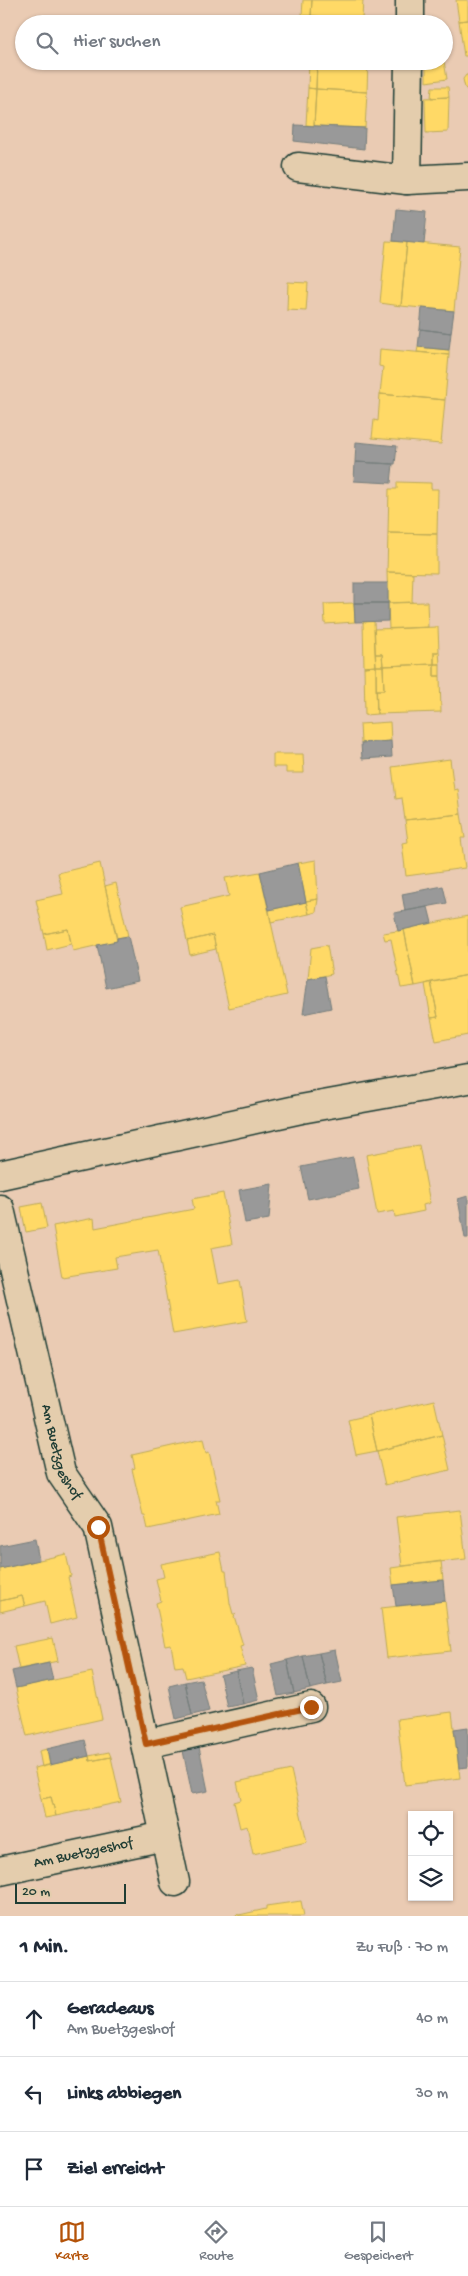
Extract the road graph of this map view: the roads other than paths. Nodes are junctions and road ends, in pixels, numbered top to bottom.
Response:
1 (410, 0) edge
2 (410, 15) edge
3 (409, 70) edge
4 (298, 167) dead end
5 (468, 177) edge
6 (407, 180) junction
7 (468, 1079) edge
8 (0, 1175) edge
9 (0, 1208) edge
10 (311, 1707) dead end
11 (146, 1744) junction
12 (165, 1836) junction
13 (0, 1871) edge
14 (176, 1882) dead end

1 - 2 street
3 - 6 street
4 - 6 street
5 - 6 street
7 - 8 street
9 - 11 street, Am Buetzgeshof
10 - 11 street
11 - 12 street, Am Buetzgeshof
12 - 13 street, Am Buetzgeshof
12 - 14 street, Am Buetzgeshof

